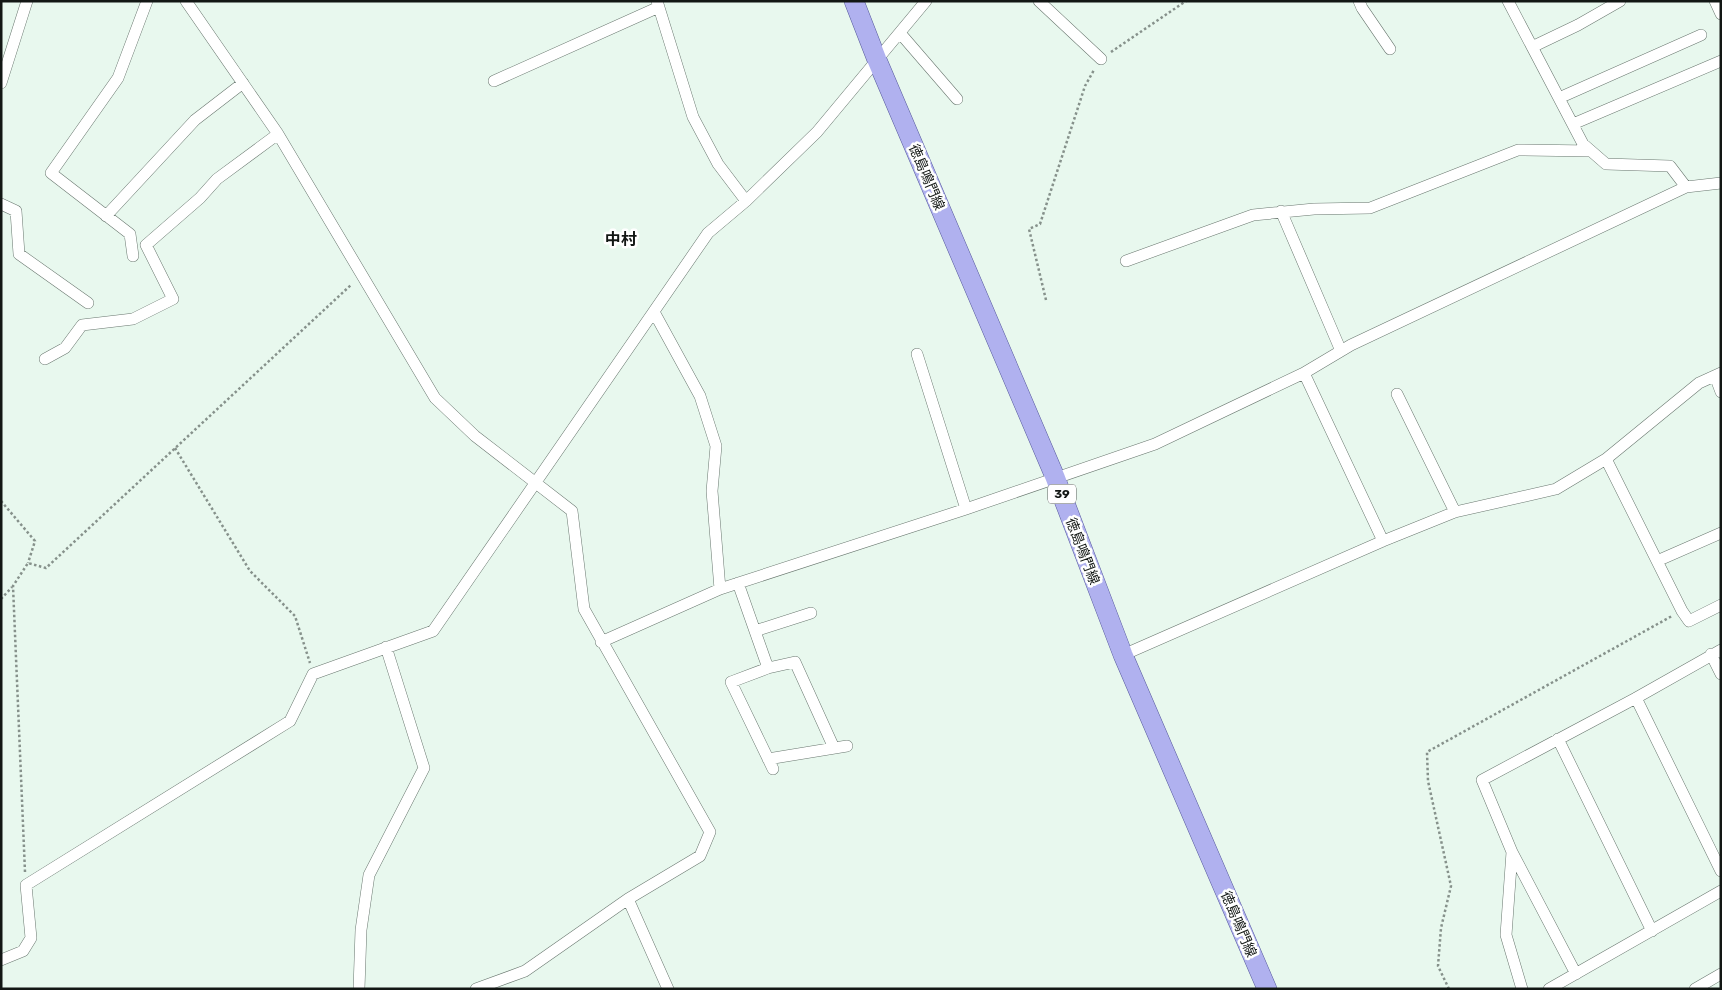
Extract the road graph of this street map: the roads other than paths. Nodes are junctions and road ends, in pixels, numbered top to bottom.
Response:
1 (27, 1) edge
2 (147, 1) edge
3 (186, 1) edge
4 (854, 1) edge
5 (926, 1) edge
6 (1039, 1) edge
7 (1360, 1) edge
8 (1508, 1) edge
9 (1620, 1) edge
10 (1715, 1) edge
11 (658, 4) edge
12 (1721, 14) edge
13 (900, 33) junction
14 (1701, 36) dead end
15 (1532, 47) junction
16 (1390, 49) dead end
17 (1101, 59) road end
18 (877, 60) junction
19 (1721, 61) edge
20 (494, 81) dead end
21 (1, 83) edge
22 (243, 83) junction
23 (1559, 98) junction
24 (957, 99) dead end
25 (1573, 124) junction
26 (278, 134) junction
27 (1591, 150) junction
28 (1721, 183) edge
29 (1686, 187) junction
30 (746, 201) junction
31 (1, 204) edge
32 (1280, 211) junction
33 (106, 216) junction
34 (133, 256) dead end
35 (1126, 261) dead end
36 (88, 303) dead end
37 (654, 312) junction
38 (1341, 351) junction
39 (917, 354) dead end
40 (45, 359) dead end
41 (1304, 373) junction
42 (1718, 374) edge
43 (1721, 392) edge
44 (1397, 394) dead end
45 (1606, 459) junction
46 (1055, 477) junction
47 (536, 483) junction
48 (966, 509) junction
49 (1455, 512) junction
50 (1721, 533) edge
51 (1383, 541) junction
52 (1657, 561) junction
53 (738, 583) junction
54 (720, 589) junction
55 (1721, 605) edge
56 (811, 614) dead end
57 (755, 631) junction
58 (601, 642) junction
59 (386, 647) junction
60 (1716, 652) edge
61 (1123, 655) junction
62 (768, 668) junction
63 (1721, 674) edge
64 (1636, 698) junction
65 (1558, 739) junction
66 (847, 746) dead end
67 (834, 748) junction
68 (1512, 852) junction
69 (1721, 871) edge
70 (1721, 891) edge
71 (628, 899) junction
72 (1652, 931) junction
73 (1, 960) edge
74 (1576, 974) junction
75 (1721, 974) edge
76 (359, 989) edge
77 (476, 989) edge
78 (668, 989) edge
79 (1266, 989) edge
80 (1522, 989) edge
81 (1549, 989) edge
82 (1695, 989) edge

1 - 21 street
2 - 33 street
3 - 22 street
4 - 18 main road, 徳島鳴門線 / 39
5 - 13 street
6 - 17 street
7 - 16 street
8 - 15 street
9 - 15 street
10 - 12 street
11 - 20 street
11 - 30 street
13 - 18 street
13 - 24 street
14 - 23 street
15 - 23 street
18 - 30 street
18 - 46 main road, 徳島鳴門線 / 39
19 - 25 street
22 - 26 street
22 - 33 street
23 - 25 street
25 - 27 street
26 - 40 street
26 - 47 street
27 - 29 street
27 - 32 street
28 - 29 street
29 - 38 street
30 - 37 street
31 - 36 street
32 - 35 street
32 - 38 street
33 - 34 street
37 - 47 street
37 - 54 street
38 - 41 street
39 - 48 street
41 - 46 street
41 - 51 street
42 - 43 street
42 - 45 street
44 - 49 street
45 - 49 street
45 - 52 street
46 - 48 street
46 - 61 main road, 徳島鳴門線 / 39
47 - 58 street
47 - 59 street
48 - 53 street
49 - 51 street
50 - 52 street
51 - 61 street
52 - 55 street
53 - 54 street
53 - 57 street
54 - 58 street
56 - 57 street
57 - 62 street
58 - 71 street
59 - 73 street
59 - 76 street
60 - 63 street
60 - 64 street
61 - 79 main road, 徳島鳴門線 / 39
62 - 67 street
62 - 67 street
64 - 65 street
64 - 69 street
65 - 68 street
65 - 72 street
66 - 67 street
68 - 74 street
68 - 80 street
70 - 72 street
71 - 77 street
71 - 78 street
72 - 74 street
74 - 81 street
75 - 82 street

